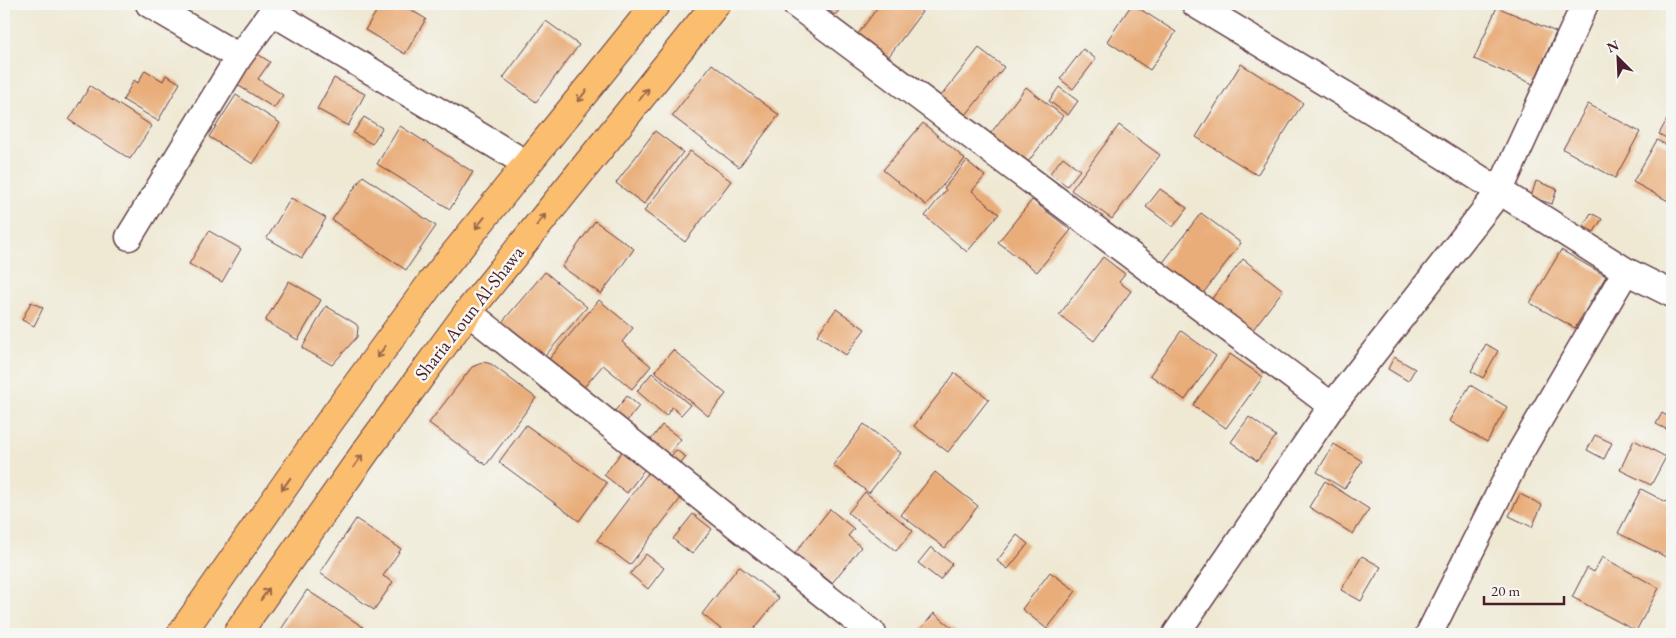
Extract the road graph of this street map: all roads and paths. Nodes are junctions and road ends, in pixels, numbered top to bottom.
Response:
1 (149, 4) edge
2 (656, 4) edge
3 (716, 4) edge
4 (795, 4) edge
5 (1195, 4) edge
6 (1585, 4) edge
7 (275, 8) edge
8 (239, 57) junction
9 (527, 164) junction
10 (1499, 192) junction
11 (129, 238) dead end
12 (1626, 271) junction
13 (1672, 294) edge
14 (468, 312) junction
15 (1332, 406) junction
16 (181, 634) edge
17 (237, 634) edge
18 (873, 634) edge
19 (1176, 634) edge
20 (1429, 634) edge

1 - 8 street
2 -> 9 main road
14 -> 3 main road, Sharia Aoun Al-Shawa
4 - 15 street
5 - 10 street
6 - 10 street
7 - 8 street
7 - 9 street
8 - 11 street
9 -> 16 main road
10 - 12 street
10 - 15 street
12 - 13 street
12 - 20 street
17 -> 14 main road, Sharia Aoun Al-Shawa
14 - 18 street
15 - 19 street

